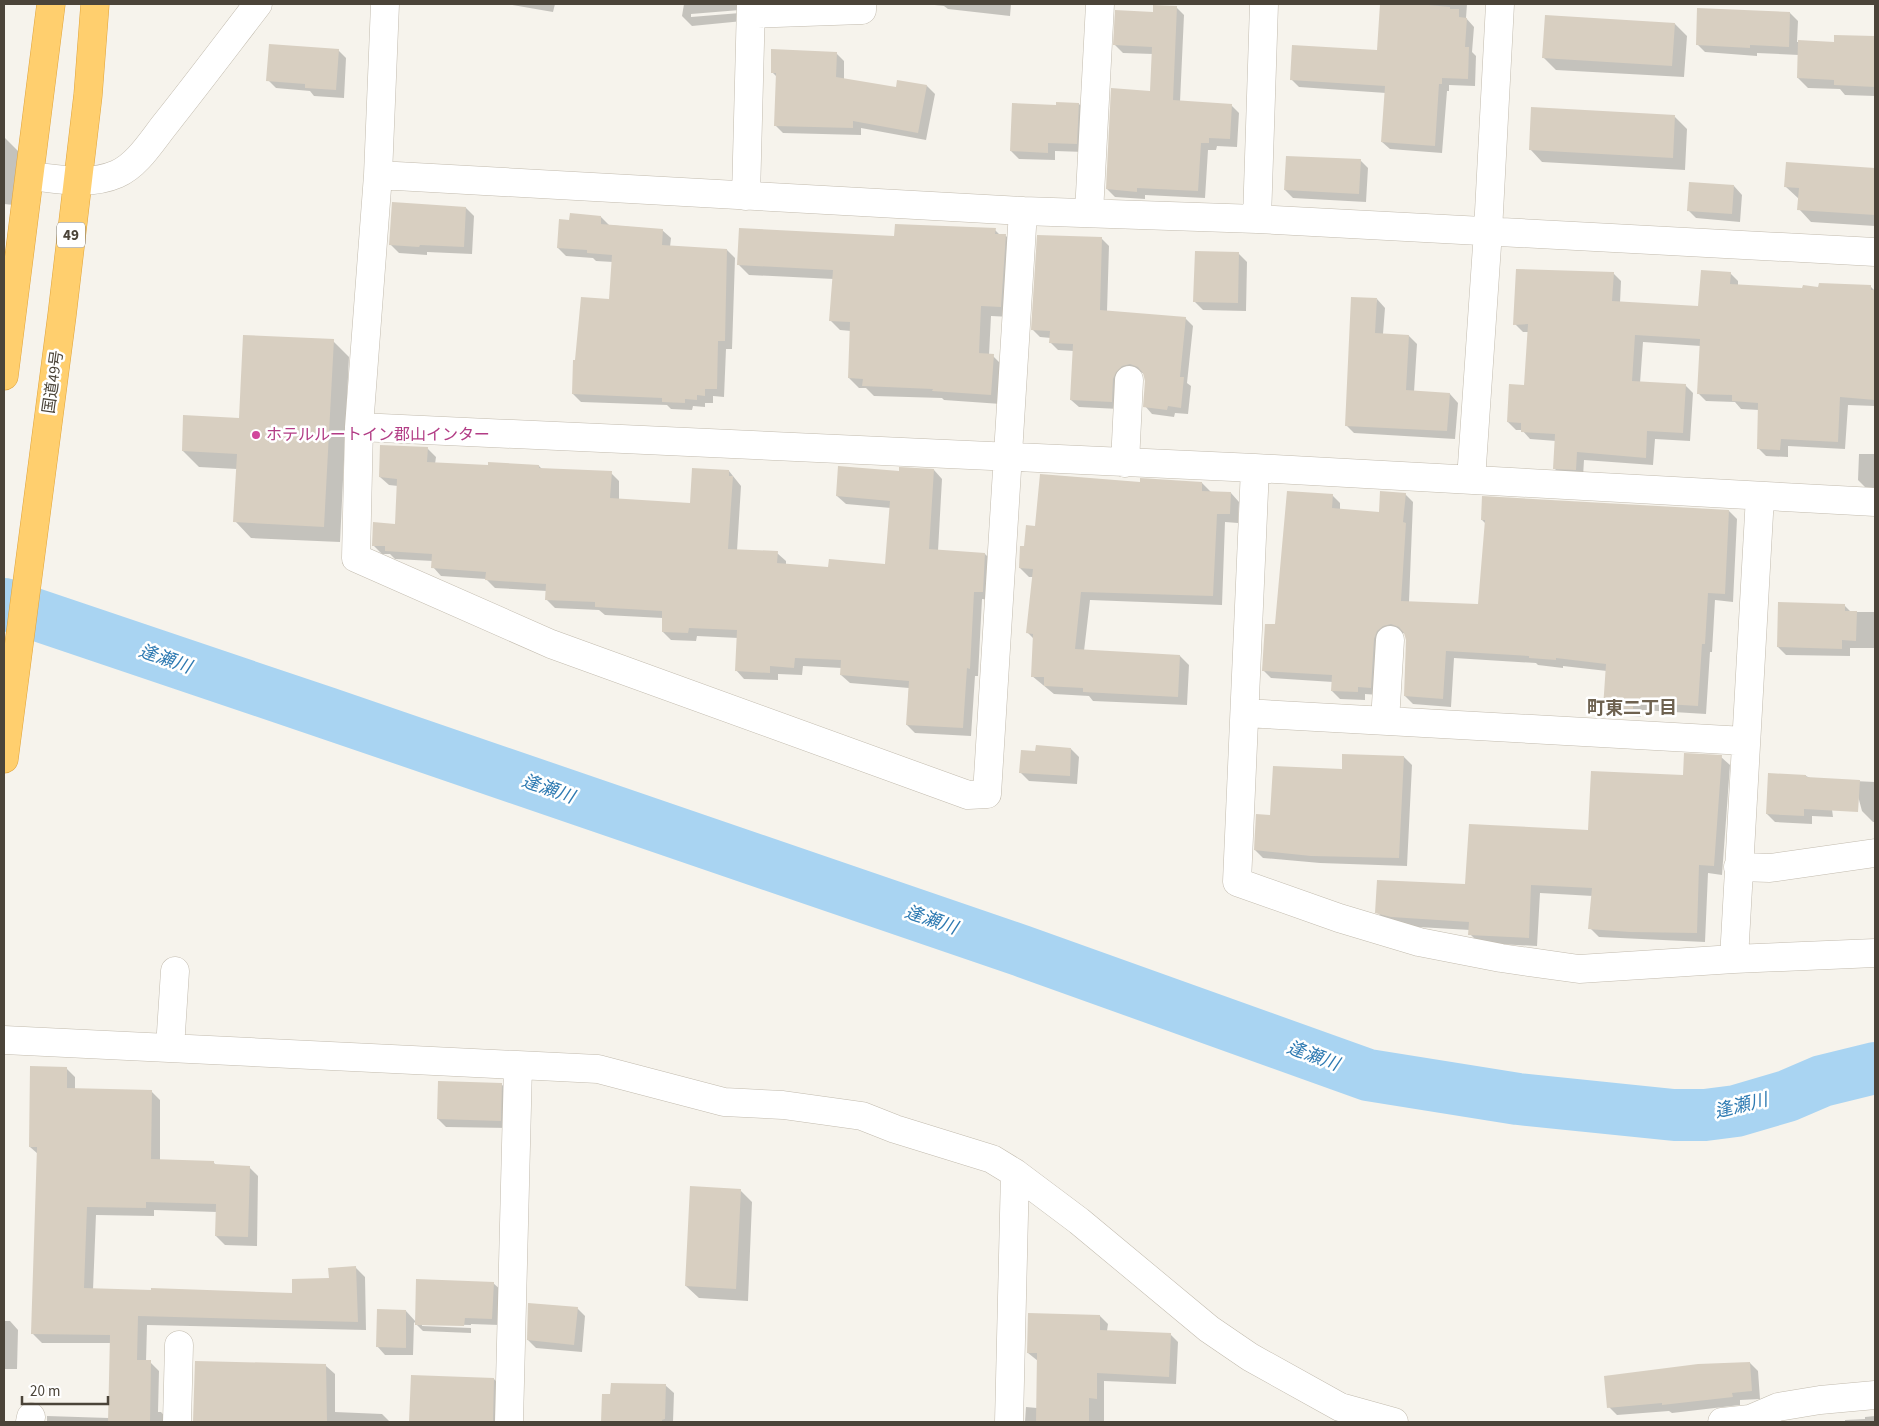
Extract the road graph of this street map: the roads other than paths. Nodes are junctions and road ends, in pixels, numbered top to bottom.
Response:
1 (51, 4) edge
2 (94, 4) edge
3 (258, 4) edge
4 (385, 4) edge
5 (862, 4) edge
6 (1100, 4) edge
7 (1264, 4) edge
8 (1500, 4) edge
9 (751, 9) edge
10 (378, 175) junction
11 (30, 176) junction
12 (77, 181) junction
13 (746, 196) junction
14 (1023, 211) junction
15 (1090, 213) junction
16 (1257, 218) junction
17 (1488, 231) junction
18 (1875, 252) edge
19 (4, 376) edge
20 (1129, 380) dead end
21 (359, 427) junction
22 (1007, 458) junction
23 (1125, 462) junction
24 (1255, 468) junction
25 (1472, 480) junction
26 (1760, 496) junction
27 (1875, 502) edge
28 (1390, 640) dead end
29 (1244, 713) junction
30 (1385, 721) junction
31 (1745, 741) junction
32 (5, 750) edge
33 (1875, 852) edge
34 (1738, 867) junction
35 (1875, 953) edge
36 (1734, 960) junction
37 (176, 971) dead end
38 (4, 1040) edge
39 (170, 1048) junction
40 (518, 1066) junction
41 (1015, 1173) junction
42 (179, 1345) dead end
43 (1875, 1395) edge
44 (177, 1422) edge
45 (509, 1422) edge
46 (1009, 1422) edge
47 (1394, 1422) edge
48 (1722, 1422) edge

1 - 11 highway
2 - 12 highway, 国道49号 / 49
3 - 12 street
4 - 10 street
5 - 9 street
6 - 15 street
7 - 16 street
8 - 17 street
9 - 13 street
10 - 13 street
10 - 21 street
11 - 12 street
11 - 19 highway
12 - 32 highway, 国道49号 / 49
13 - 14 street
14 - 15 street
14 - 22 street
15 - 16 street
16 - 17 street
17 - 18 street
17 - 25 street
20 - 23 street
21 - 22 street
21 - 22 street
22 - 23 street
23 - 24 street
24 - 25 street
24 - 29 street
25 - 26 street
26 - 27 street
26 - 31 street
28 - 30 street
29 - 30 street
29 - 36 street
30 - 31 street
31 - 34 street
33 - 34 street
34 - 36 street
35 - 36 street
37 - 39 street
38 - 39 street
39 - 40 street
40 - 41 street
40 - 45 street
41 - 46 street
41 - 47 street
42 - 44 street
43 - 48 street

